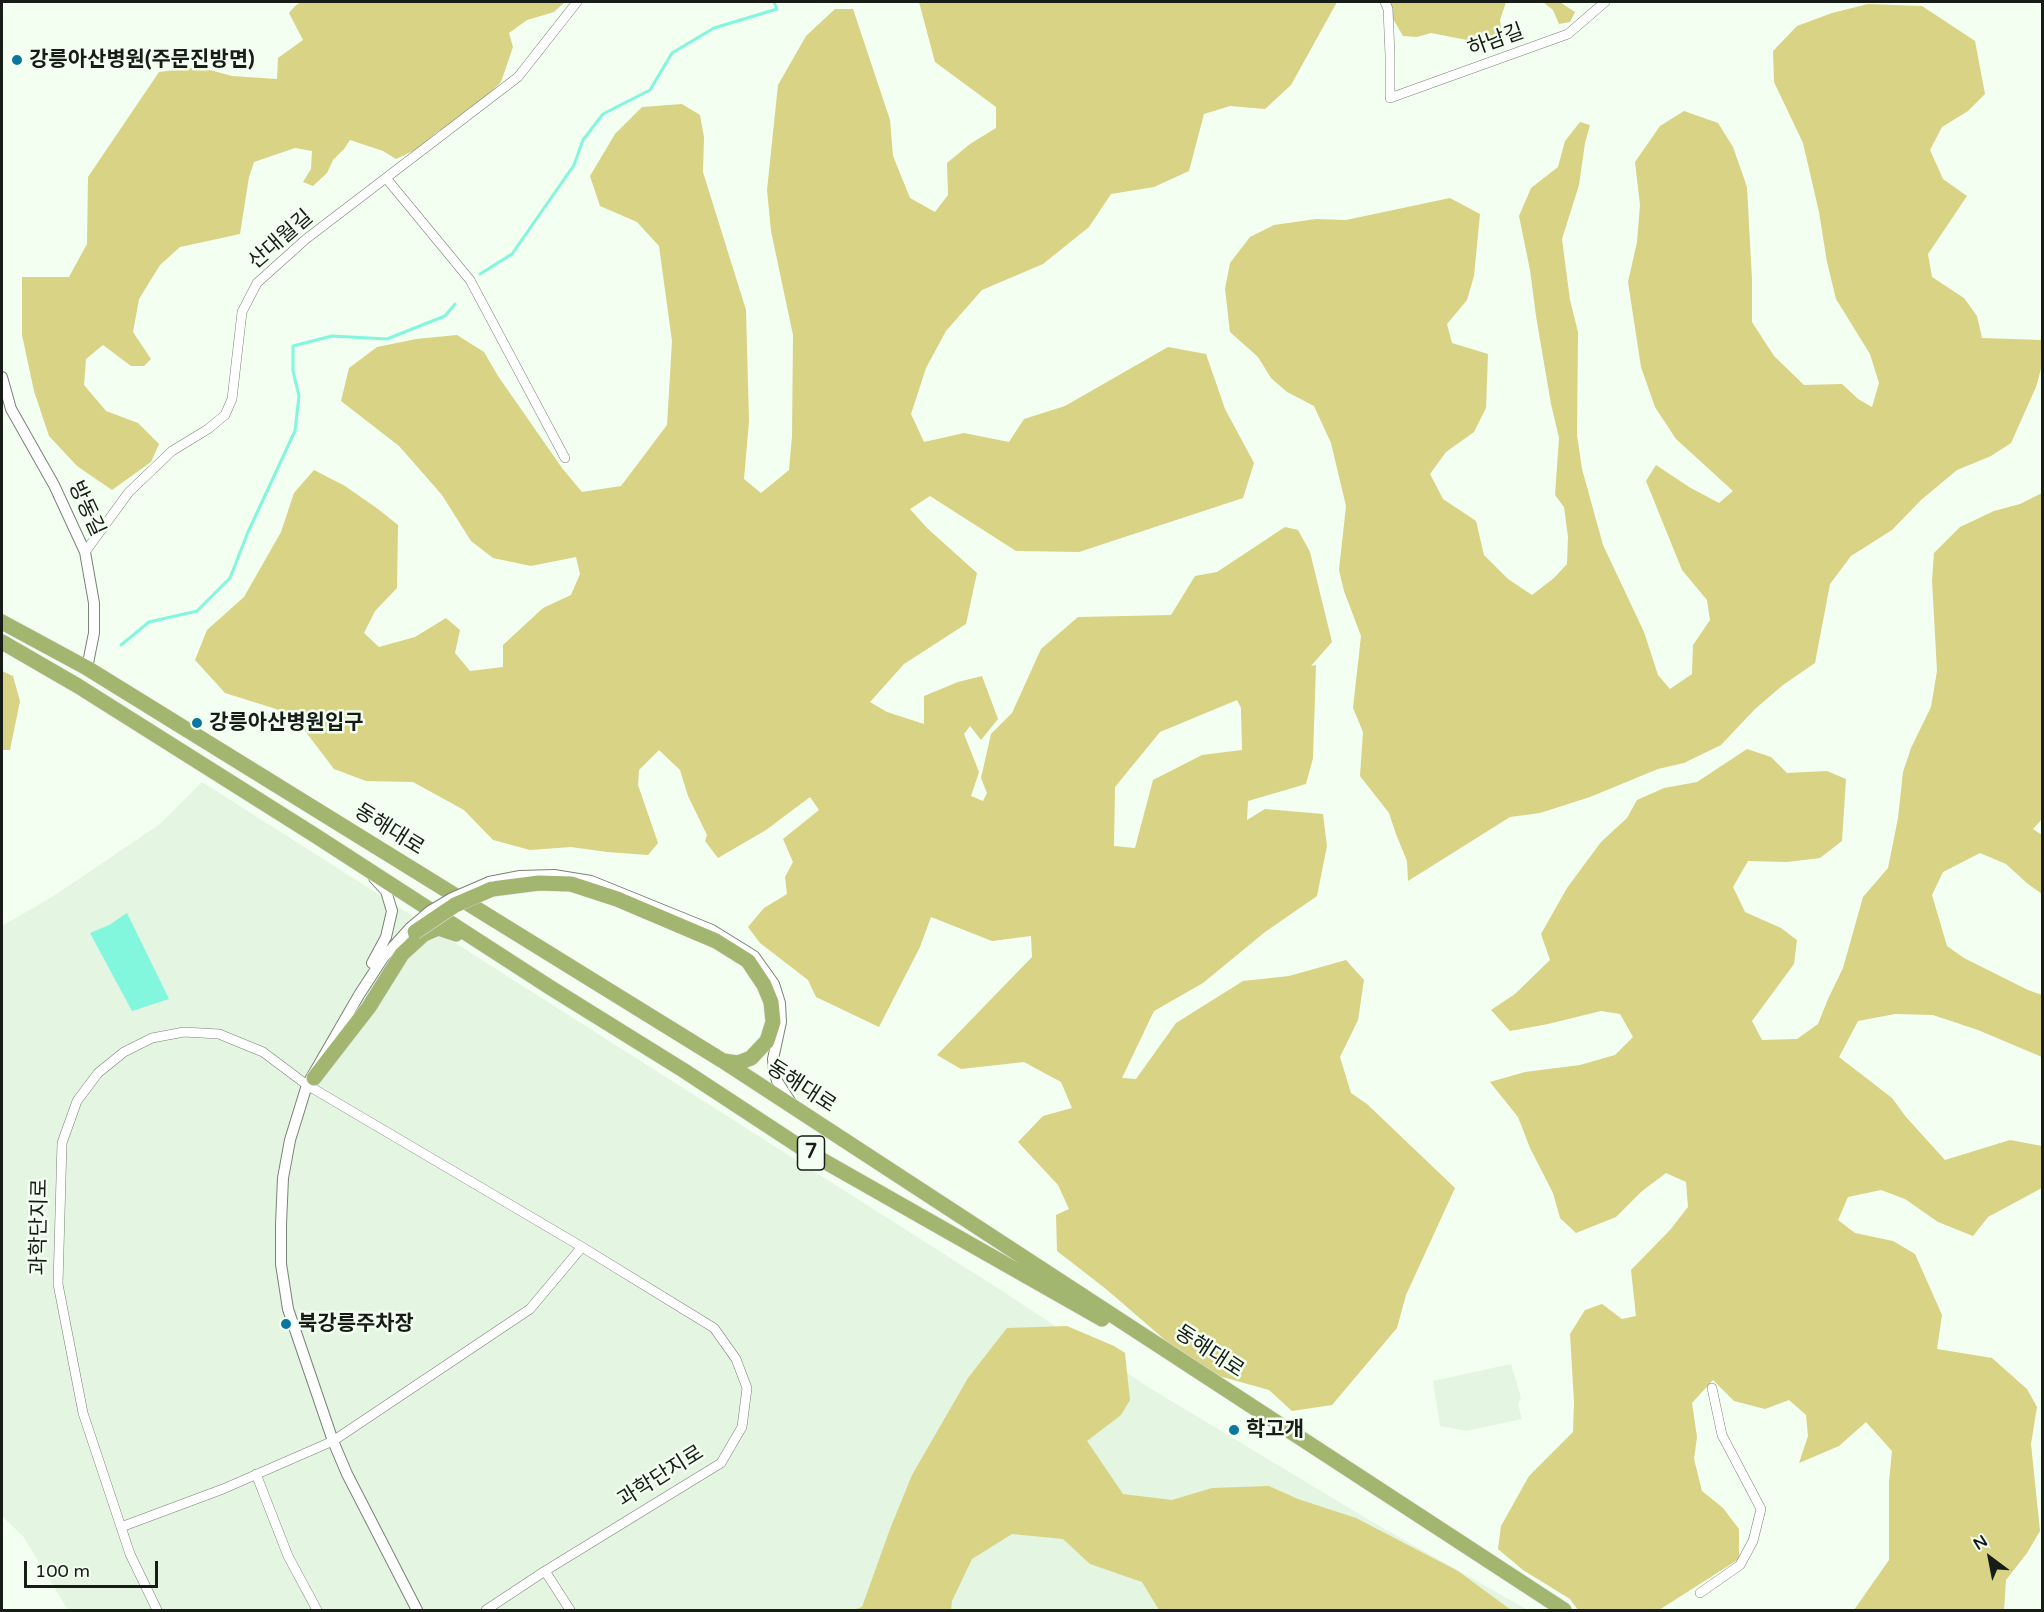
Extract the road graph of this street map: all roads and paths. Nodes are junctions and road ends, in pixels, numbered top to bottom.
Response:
1 (577, 2) edge
2 (1385, 2) edge
3 (1605, 2) edge
4 (386, 178) junction
5 (2, 376) edge
6 (565, 458) dead end
7 (85, 552) junction
8 (2, 622) edge
9 (2, 642) edge
10 (87, 668) junction
11 (78, 686) junction
12 (316, 836) junction
13 (490, 885) junction
14 (551, 988) junction
15 (723, 1061) junction
16 (310, 1080) junction
17 (794, 1107) junction
18 (582, 1247) junction
19 (1712, 1388) dead end
20 (333, 1441) junction
21 (256, 1474) junction
22 (121, 1527) junction
23 (545, 1571) junction
24 (1700, 1593) dead end
25 (157, 1611) edge
26 (317, 1611) edge
27 (417, 1611) edge
28 (486, 1611) edge
29 (570, 1611) edge
30 (1549, 1611) edge
31 (1564, 1611) edge

1 - 4 street, 산대월길
2 - 3 street, 하남길
4 - 6 street
4 - 7 street, 산대월길
5 - 7 street, 방동길
7 - 10 street, 방동길
8 - 10 highway, 동해대로
9 - 11 highway, 동해대로 / 7
10 - 11 highway
10 - 15 highway, 동해대로
11 - 12 highway, 동해대로 / 7
12 - 14 highway, 동해대로 / 7
12 - 16 street
13 - 15 highway
13 - 16 highway, bridge
13 - 17 street
14 - 16 highway
14 - 30 highway, 동해대로 / 7
15 - 17 highway, 동해대로
16 - 18 street, 과학단지로
16 - 20 street
16 - 22 street, 과학단지로
17 - 31 highway, 동해대로
18 - 20 street
18 - 23 street, 과학단지로
19 - 24 street
20 - 21 street
20 - 27 street
21 - 22 street
21 - 26 street
22 - 25 street, 과학단지로
23 - 28 street, 과학단지로
23 - 29 street

